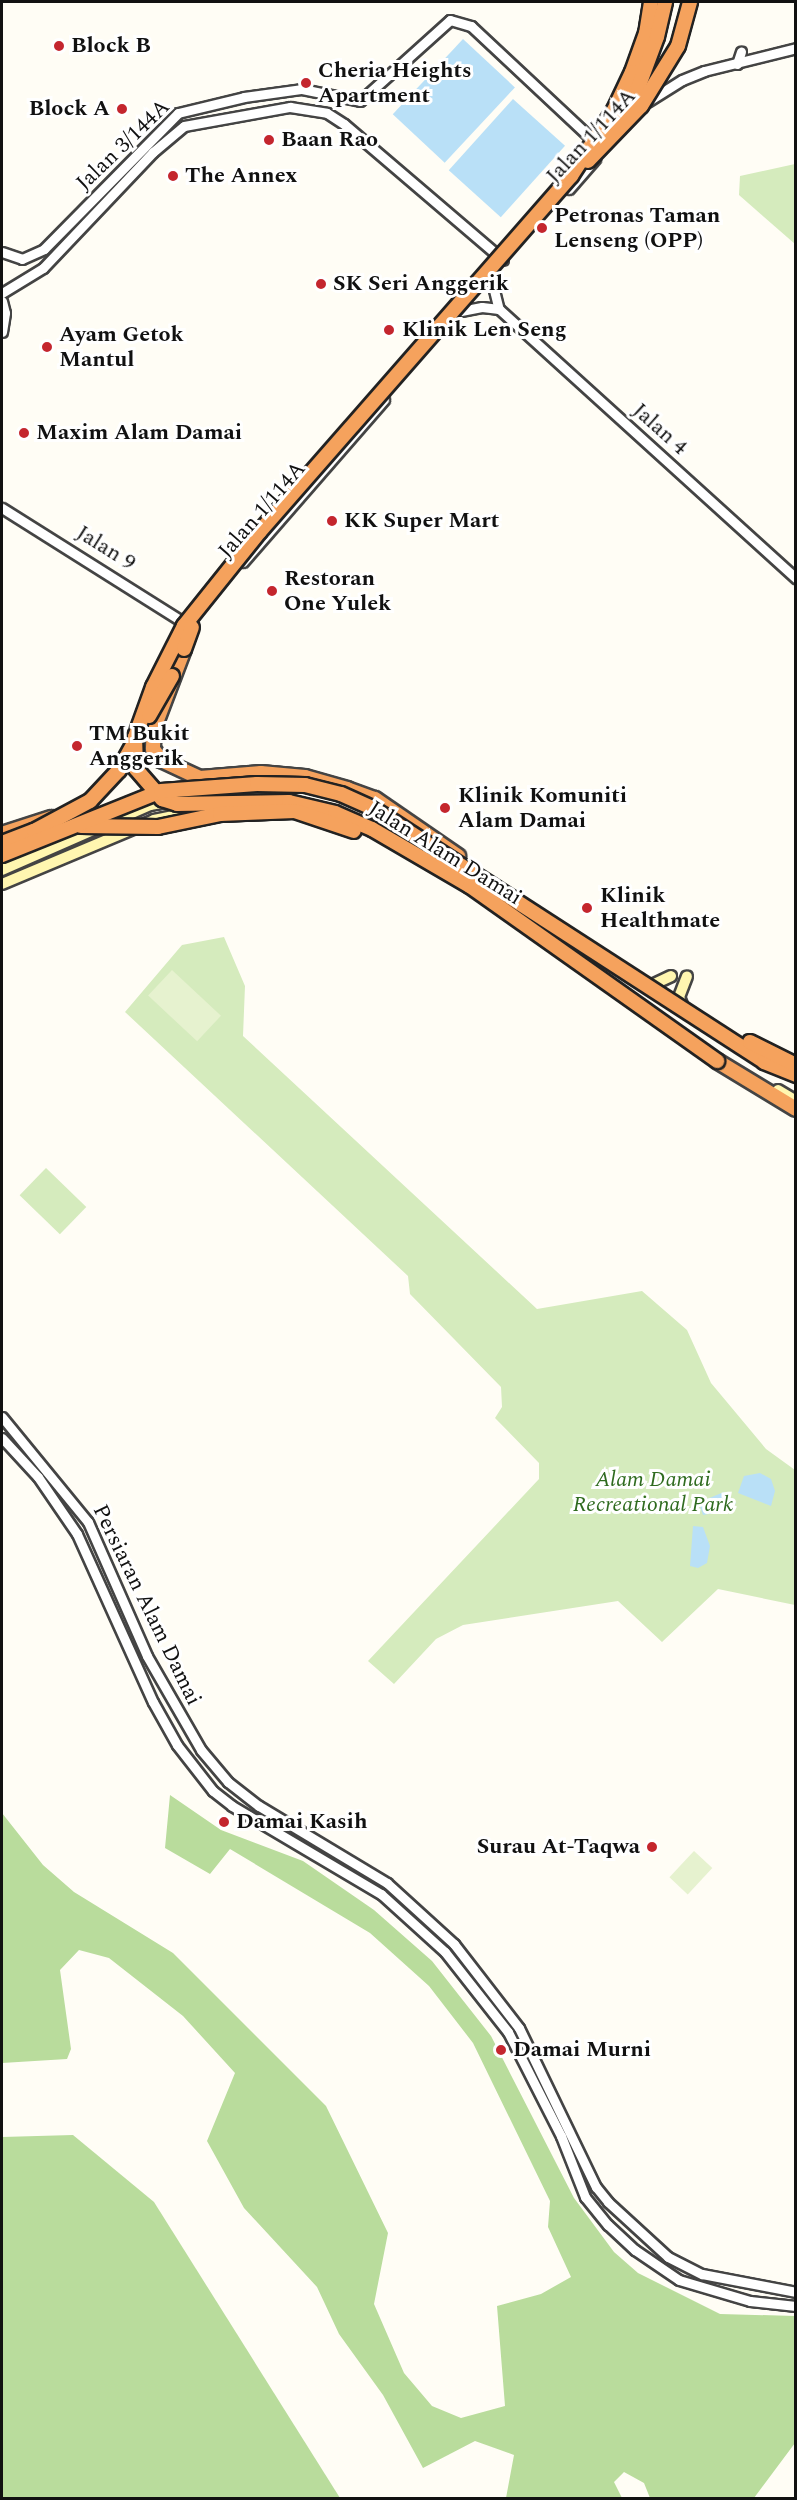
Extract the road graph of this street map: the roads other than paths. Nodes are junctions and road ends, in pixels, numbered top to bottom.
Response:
1 (651, 2) edge
2 (665, 2) edge
3 (690, 2) edge
4 (795, 48) edge
5 (741, 52) dead end
6 (737, 64) junction
7 (603, 150) junction
8 (573, 176) junction
9 (2, 252) edge
10 (505, 262) junction
11 (491, 278) junction
12 (2, 293) edge
13 (2, 300) edge
14 (499, 309) junction
15 (461, 311) junction
16 (2, 332) edge
17 (2, 508) edge
18 (795, 578) edge
19 (188, 625) junction
20 (172, 676) junction
21 (135, 737) junction
22 (144, 782) junction
23 (150, 805) junction
24 (124, 814) junction
25 (154, 820) junction
26 (34, 831) junction
27 (2, 834) edge
28 (2, 843) edge
29 (2, 855) edge
30 (2, 870) edge
31 (2, 884) edge
32 (470, 886) junction
33 (671, 976) dead end
34 (687, 976) dead end
35 (628, 978) junction
36 (689, 1018) junction
37 (795, 1065) edge
38 (795, 1075) edge
39 (795, 1082) edge
40 (795, 1101) edge
41 (795, 1109) edge
42 (2, 1417) edge
43 (2, 1438) edge
44 (645, 2238) junction
45 (635, 2250) junction
46 (795, 2292) edge
47 (795, 2306) edge

1 - 21 highway, bridge
2 - 8 highway, bridge
3 - 8 highway, bridge
4 - 6 street, Jalan 1/114A
5 - 6 street
6 - 7 street, Jalan 1/114A
7 - 9 street, Jalan 3/144A
7 - 10 street, Jalan 1/114A
8 - 20 highway, bridge
10 - 11 street, Jalan 1/114A
10 - 12 street, Jalan 3/144A
11 - 14 street
11 - 15 street, Jalan 1/114A
13 - 16 street
14 - 15 street
14 - 18 street, Jalan 4
15 - 19 street, Jalan 1/114A
17 - 19 street, Jalan 9
19 - 22 street, Jalan 1/114A
20 - 26 highway, bridge
20 - 37 highway, bridge
21 - 27 highway, bridge
21 - 32 highway, bridge
22 - 23 street, Jalan 1/114A
22 - 24 main road
23 - 24 main road, Jalan Alam Damai
23 - 25 street, Jalan 1/114A
23 - 35 main road, Jalan Alam Damai
24 - 30 main road, Jalan Alam Damai
25 - 31 main road, Jalan Alam Damai
25 - 40 main road, Jalan Alam Damai
26 - 28 highway, bridge
26 - 32 highway, bridge
29 - 38 highway, bridge
32 - 41 highway, bridge
33 - 35 main road
34 - 36 main road
35 - 36 main road, Jalan Alam Damai
36 - 39 main road, Jalan Alam Damai
42 - 44 street, Persiaran Alam Damai
43 - 45 street, Persiaran Alam Damai
44 - 45 street
44 - 46 street, Persiaran Alam Damai
45 - 47 street, Persiaran Alam Damai

